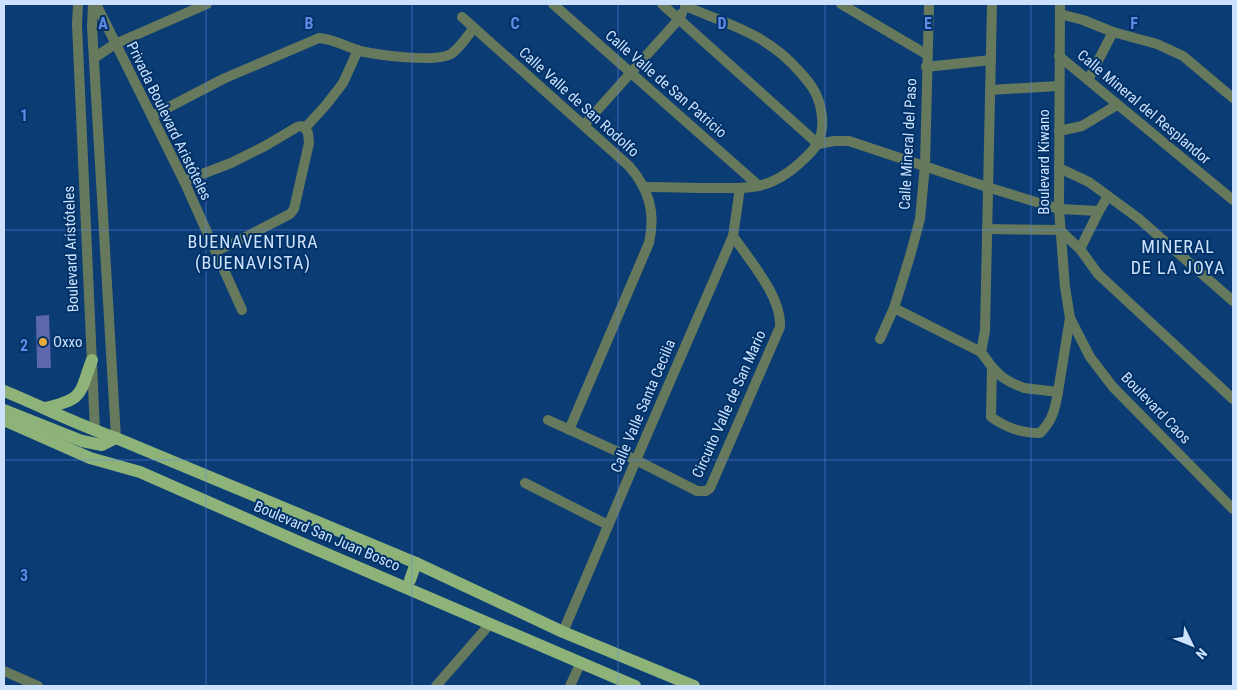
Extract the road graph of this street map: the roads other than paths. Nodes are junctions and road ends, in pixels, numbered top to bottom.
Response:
1 (78, 4) edge
2 (94, 4) edge
3 (207, 4) edge
4 (553, 4) edge
5 (662, 4) edge
6 (841, 4) edge
7 (929, 4) edge
8 (992, 4) edge
9 (685, 5) edge
10 (1060, 9) edge
11 (462, 17) dead end
12 (679, 19) junction
13 (474, 28) junction
14 (1113, 32) junction
15 (115, 44) junction
16 (358, 50) junction
17 (926, 54) junction
18 (1059, 56) junction
19 (94, 58) junction
20 (991, 60) junction
21 (926, 67) junction
22 (630, 73) junction
23 (1088, 80) junction
24 (1058, 86) junction
25 (990, 90) junction
26 (1233, 98) edge
27 (1117, 105) junction
28 (152, 116) junction
29 (584, 125) junction
30 (305, 128) junction
31 (1059, 131) junction
32 (818, 144) junction
33 (925, 165) junction
34 (1059, 168) junction
35 (184, 181) junction
36 (759, 186) junction
37 (644, 187) junction
38 (987, 187) junction
39 (740, 188) junction
40 (1108, 196) junction
41 (1233, 200) edge
42 (1059, 208) junction
43 (1099, 211) junction
44 (987, 229) junction
45 (1060, 230) junction
46 (734, 236) junction
47 (1080, 249) junction
48 (216, 251) junction
49 (1233, 301) edge
50 (894, 308) junction
51 (242, 310) dead end
52 (1070, 318) junction
53 (880, 339) dead end
54 (981, 352) junction
55 (92, 360) junction
56 (992, 368) junction
57 (4, 390) edge
58 (1058, 392) junction
59 (1233, 399) edge
60 (45, 408) junction
61 (4, 410) edge
62 (4, 420) edge
63 (548, 420) dead end
64 (569, 430) junction
65 (95, 431) junction
66 (116, 438) junction
67 (102, 445) junction
68 (636, 460) junction
69 (140, 472) junction
70 (525, 483) dead end
71 (1233, 509) edge
72 (608, 525) junction
73 (338, 559) junction
74 (416, 563) junction
75 (410, 580) junction
76 (446, 605) junction
77 (490, 624) junction
78 (563, 632) junction
79 (580, 662) junction
80 (4, 671) edge
81 (38, 686) edge
82 (436, 686) edge
83 (570, 686) edge
84 (635, 686) edge
85 (694, 686) edge

1 - 55 street, Boulevard Aristóteles
2 - 15 street, Privada Boulevard Aristóteles
2 - 19 street
3 - 15 street
4 - 22 street, Calle Valle de San Patricio
5 - 12 street
6 - 17 street
7 - 17 street, Calle Mineral del Paso
8 - 20 street
9 - 12 street
9 - 32 street
10 - 14 street
10 - 18 street, Boulevard Kiwano
11 - 13 street, Calle Valle de San Rodolfo
12 - 22 street
12 - 32 street
13 - 16 street
13 - 29 street, Calle Valle de San Rodolfo
14 - 23 street
14 - 26 street
15 - 19 street
15 - 28 street, Privada Boulevard Aristóteles
16 - 28 street
16 - 30 street
17 - 21 street, Calle Mineral del Paso
18 - 23 street, Calle Mineral del Resplandor
18 - 24 street, Boulevard Kiwano
19 - 66 street
20 - 21 street
20 - 25 street
21 - 33 street, Calle Mineral del Paso
22 - 29 street
22 - 36 street, Calle Valle de San Patricio
23 - 27 street, Calle Mineral del Resplandor
24 - 25 street
24 - 31 street, Boulevard Kiwano
25 - 38 street
27 - 31 street
27 - 41 street, Calle Mineral del Resplandor
28 - 35 street, Privada Boulevard Aristóteles
29 - 37 street, Calle Valle de San Rodolfo
30 - 35 street
30 - 48 street
31 - 34 street, Boulevard Kiwano
32 - 33 street
32 - 36 street
33 - 38 street
33 - 50 street, Calle Mineral del Paso
34 - 40 street
34 - 42 street, Boulevard Kiwano
35 - 48 street, Privada Boulevard Aristóteles
36 - 39 street
37 - 39 street
37 - 64 street
38 - 42 street
38 - 44 street
39 - 46 street, Calle Valle Santa Cecilia
40 - 43 street
40 - 49 street
42 - 43 street
42 - 45 street, Boulevard Kiwano
43 - 47 street
44 - 45 street
44 - 54 street
45 - 47 street
45 - 52 street, Boulevard Kiwano
46 - 68 street, Calle Valle Santa Cecilia
46 - 68 street, Circuito Valle de San Mario
47 - 59 street
48 - 51 street, Privada Boulevard Aristóteles
50 - 53 street, Calle Mineral del Paso
50 - 54 street
52 - 58 street
52 - 71 street, Boulevard Caos
54 - 56 street
55 - 60 main road
55 - 65 street, Boulevard Aristóteles
56 - 58 street
56 - 58 street
57 - 60 main road, Boulevard San Juan Bosco
60 - 65 main road, Boulevard San Juan Bosco
61 - 67 main road
62 - 69 main road, Boulevard San Juan Bosco
63 - 64 street
64 - 68 street
65 - 66 main road, Boulevard San Juan Bosco
65 - 67 main road, Boulevard Aristóteles
66 - 67 main road
66 - 74 main road, Boulevard San Juan Bosco
67 - 69 main road, Boulevard Aristóteles
68 - 72 street, Calle Valle Santa Cecilia
69 - 73 main road, Boulevard San Juan Bosco
70 - 72 street
72 - 78 street, Calle Valle Santa Cecilia
73 - 75 main road
73 - 76 main road, Boulevard San Juan Bosco
74 - 75 main road
74 - 78 main road, Boulevard San Juan Bosco
75 - 76 main road
76 - 77 main road, Boulevard San Juan Bosco
77 - 79 main road, Boulevard San Juan Bosco
77 - 82 street
78 - 85 main road, Boulevard San Juan Bosco
79 - 83 street
79 - 84 main road, Boulevard San Juan Bosco
80 - 81 street

